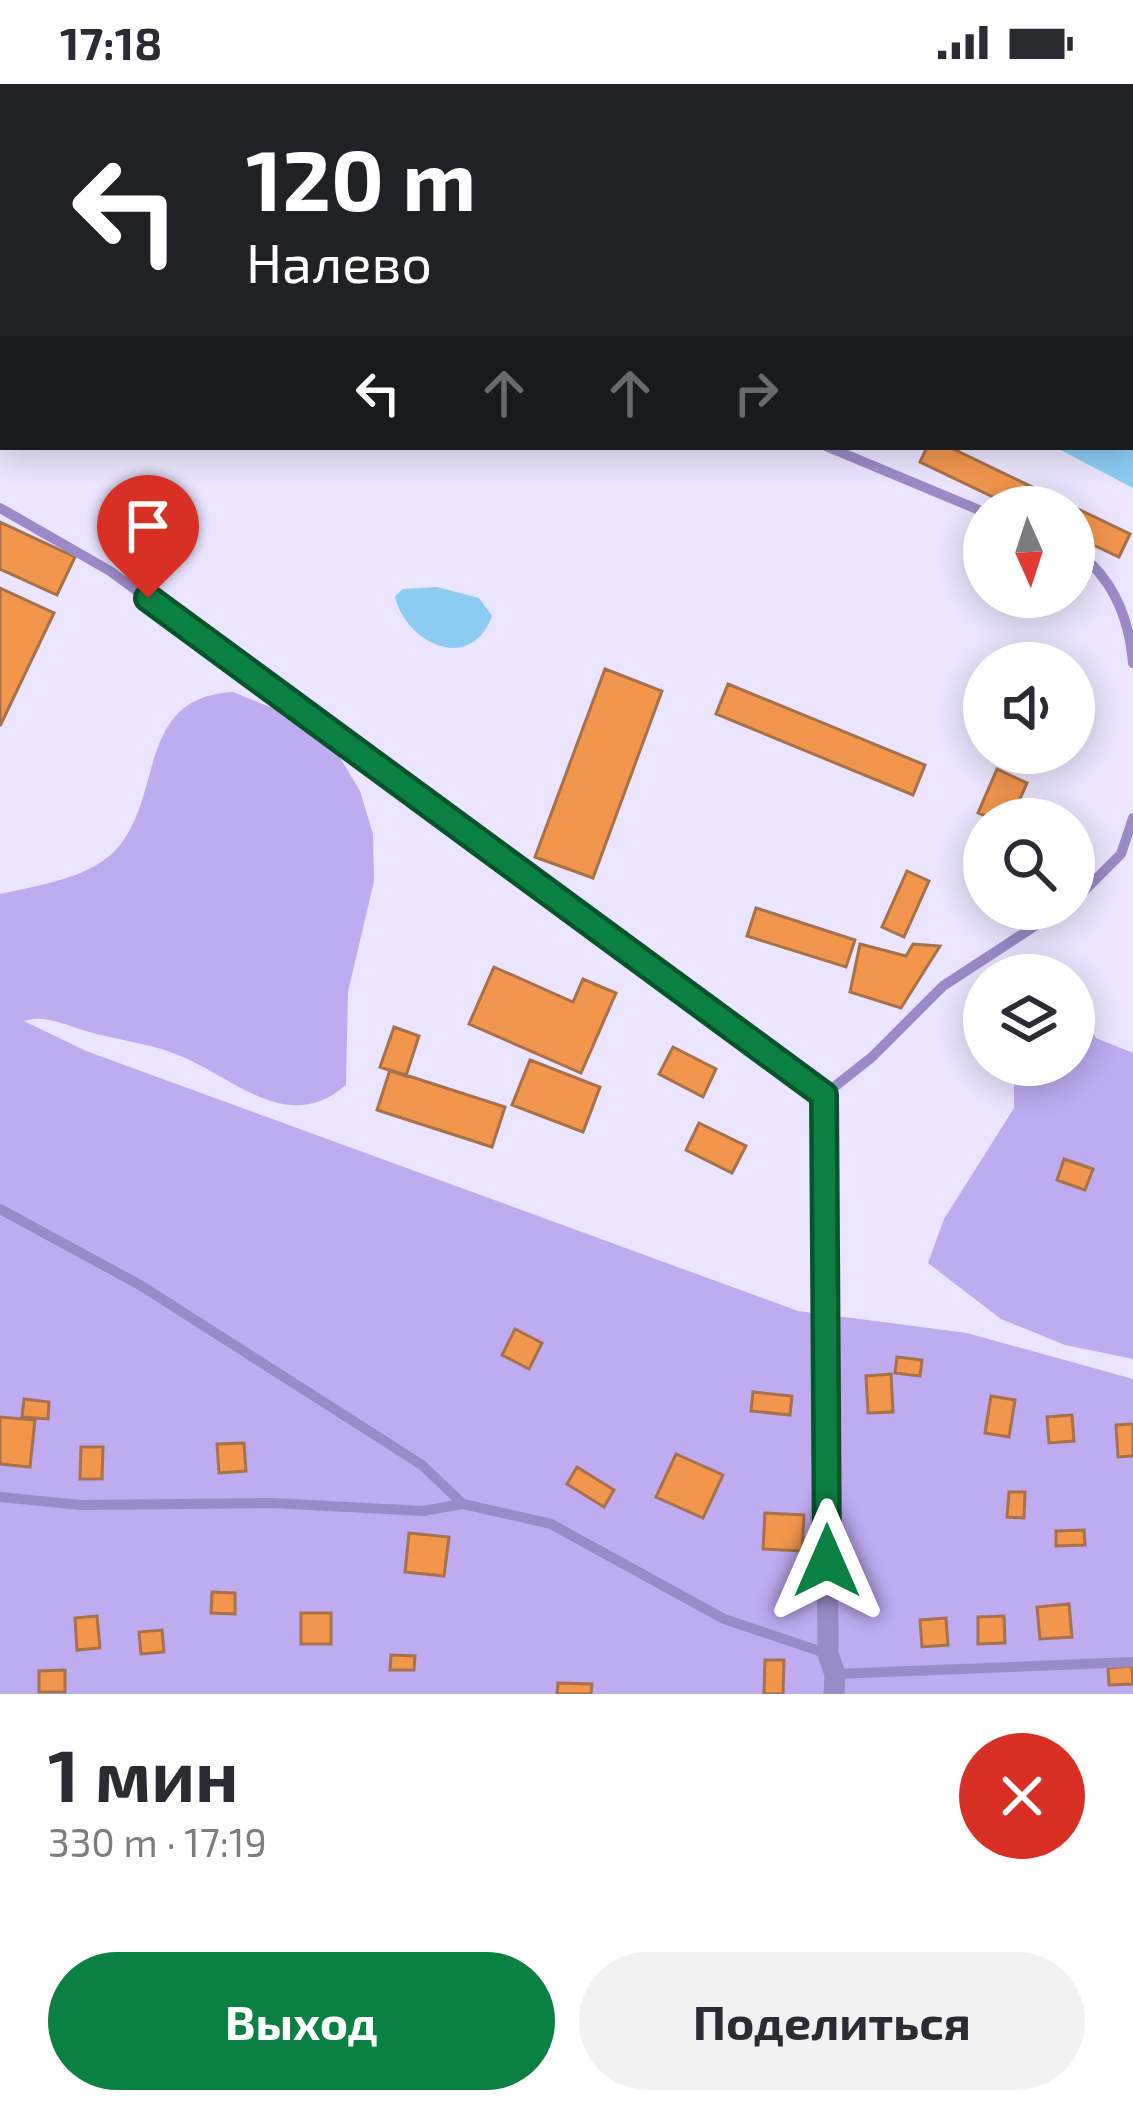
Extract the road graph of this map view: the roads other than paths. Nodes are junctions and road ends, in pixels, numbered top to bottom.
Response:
1 (835, 450) edge
2 (963, 503) edge
3 (0, 508) edge
4 (1095, 564) edge
5 (1133, 663) edge
6 (1133, 818) edge
7 (1095, 880) edge
8 (1029, 930) edge
9 (824, 1095) junction
10 (0, 1209) edge
11 (0, 1496) edge
12 (463, 1504) junction
13 (1133, 1662) edge
14 (832, 1674) edge

1 - 2 lane
3 - 9 lane
4 - 5 lane
6 - 7 lane
8 - 9 lane
9 - 14 street
10 - 12 lane
11 - 12 lane
12 - 14 lane
13 - 14 lane

